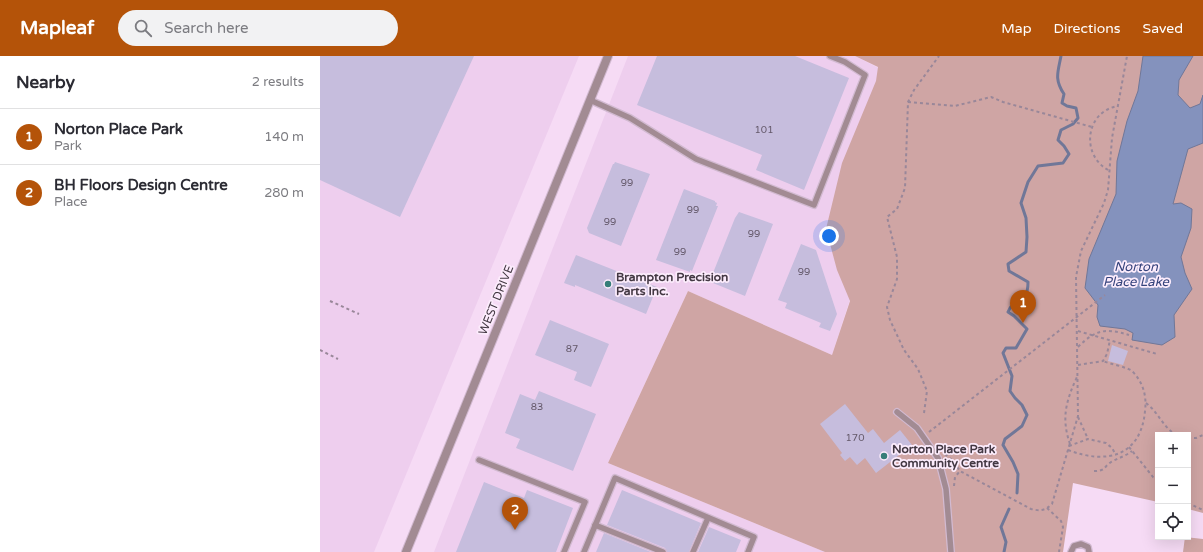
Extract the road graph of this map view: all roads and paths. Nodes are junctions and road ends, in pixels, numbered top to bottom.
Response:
1 (608, 56) edge
2 (830, 56) edge
3 (939, 56) edge
4 (1127, 56) edge
5 (590, 100) junction
6 (908, 102) junction
7 (1118, 106) junction
8 (1092, 127) junction
9 (1108, 170) junction
10 (1105, 295) dead end
11 (330, 301) dead end
12 (359, 314) dead end
13 (1077, 316) junction
14 (1078, 331) junction
15 (1093, 335) junction
16 (1129, 335) dead end
17 (1110, 340) junction
18 (1078, 347) junction
19 (320, 350) edge
20 (1157, 354) dead end
21 (338, 359) dead end
22 (1103, 361) junction
23 (1078, 365) junction
24 (1078, 376) junction
25 (1146, 402) junction
26 (897, 412) dead end
27 (924, 413) dead end
28 (1078, 416) junction
29 (934, 429) dead end
30 (1172, 432) edge
31 (1203, 435) edge
32 (1191, 438) edge
33 (1088, 439) junction
34 (1070, 445) junction
35 (1129, 447) junction
36 (1068, 450) junction
37 (1132, 451) junction
38 (1116, 455) junction
39 (479, 460) dead end
40 (1094, 471) dead end
41 (1155, 479) edge
42 (954, 489) dead end
43 (1191, 505) edge
44 (1047, 508) junction
45 (1203, 510) edge
46 (708, 518) junction
47 (595, 525) junction
48 (406, 552) edge
49 (564, 552) edge
50 (584, 552) edge
51 (663, 552) edge
52 (693, 552) edge
53 (748, 552) edge
54 (951, 552) edge
55 (1058, 552) edge
56 (1071, 552) edge
57 (1089, 552) edge

1 - 5 street, WEST DRIVE
2 - 5 lane
3 - 6 path
4 - 7 path
5 - 48 street, WEST DRIVE
6 - 8 path
6 - 27 path
7 - 8 path
7 - 9 path
8 - 9 path
9 - 13 path
10 - 13 path
11 - 12 path
13 - 14 path
13 - 29 path
14 - 15 path
14 - 18 path
15 - 16 path
15 - 17 path
15 - 18 path
17 - 20 path
17 - 22 path
18 - 23 path
19 - 21 path
22 - 23 path
22 - 25 path
23 - 24 path
24 - 28 path
24 - 34 path
25 - 30 path
25 - 35 path
26 - 54 lane
28 - 33 path
28 - 34 path
31 - 32 path
33 - 34 path
33 - 38 path
34 - 36 path
35 - 37 path
35 - 38 path
36 - 38 path
36 - 44 path
37 - 40 path
37 - 41 path
39 - 49 lane
42 - 44 path
43 - 45 path
44 - 55 path
46 - 47 lane
46 - 52 lane
46 - 53 lane
47 - 50 lane
47 - 51 lane
56 - 57 lane

